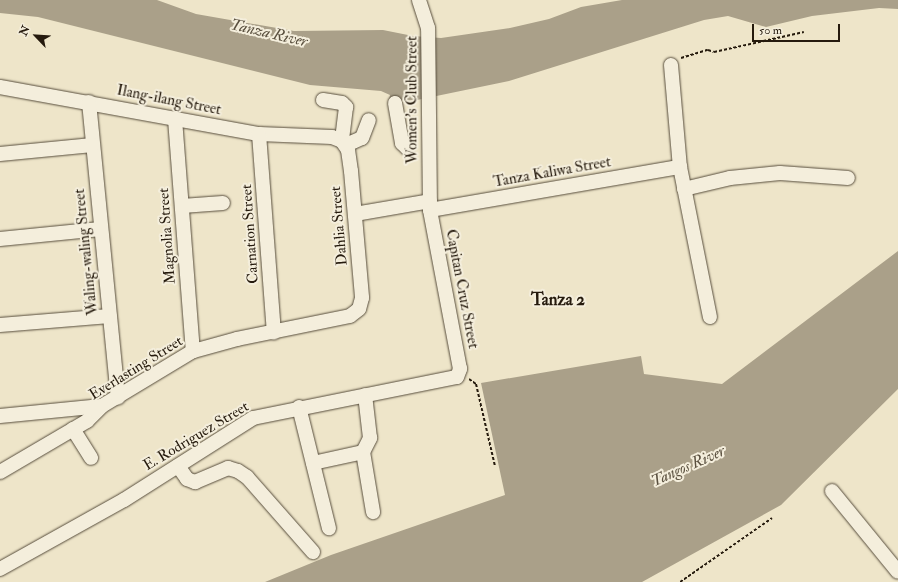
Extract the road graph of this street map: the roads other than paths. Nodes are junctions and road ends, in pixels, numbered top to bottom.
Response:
1 (420, 4) edge
2 (671, 65) road end
3 (0, 87) edge
4 (323, 100) dead end
5 (90, 102) junction
6 (395, 103) dead end
7 (175, 119) junction
8 (369, 120) dead end
9 (260, 134) junction
10 (340, 141) junction
11 (93, 146) junction
12 (407, 148) dead end
13 (0, 154) edge
14 (680, 167) junction
15 (848, 178) dead end
16 (684, 189) junction
17 (223, 203) dead end
18 (182, 206) junction
19 (430, 206) junction
20 (355, 214) junction
21 (101, 229) junction
22 (0, 239) edge
23 (110, 316) junction
24 (350, 316) joint
25 (710, 317) dead end
26 (0, 325) edge
27 (274, 332) junction
28 (193, 351) junction
29 (455, 376) joint
30 (365, 395) junction
31 (118, 398) junction
32 (102, 406) junction
33 (299, 407) junction
34 (0, 416) edge
35 (73, 429) junction
36 (363, 452) junction
37 (92, 458) dead end
38 (313, 463) junction
39 (178, 466) junction
40 (0, 472) edge
41 (832, 491) dead end
42 (373, 512) dead end
43 (329, 528) dead end
44 (313, 552) dead end
45 (0, 569) edge
46 (898, 572) edge

1 - 19 street, Women's Club Street
2 - 14 street
3 - 5 street, Ilang-ilang Street
4 - 10 street, Dahlia Street
5 - 7 street, Ilang-ilang Street
5 - 11 street, Waling-waling Street
6 - 12 street
7 - 9 street, Ilang-ilang Street
7 - 18 street, Magnolia Street
8 - 10 street
9 - 10 street, Ilang-ilang Street
9 - 27 street, Carnation Street
10 - 20 street, Dahlia Street
11 - 13 street
11 - 21 street, Waling-waling Street
14 - 16 street
14 - 19 street, Tanza Kaliwa Street
15 - 16 street
16 - 25 street
17 - 18 street
18 - 28 street, Magnolia Street
19 - 20 street, Tanza Kaliwa Street
19 - 29 street, Capitan Cruz Street
20 - 24 street, Dahlia Street
21 - 22 street
21 - 23 street, Waling-waling Street
23 - 26 street
23 - 31 street, Waling-waling Street
24 - 27 street, Everlasting Street
27 - 28 street, Everlasting Street
28 - 31 street, Everlasting Street
29 - 30 street, E. Rodriguez Street
30 - 33 street, E. Rodriguez Street
30 - 36 street
31 - 32 street, Everlasting Street
32 - 34 street
32 - 35 street, Everlasting Street
33 - 38 street
33 - 39 street, E. Rodriguez Street
35 - 37 street
35 - 40 street, Everlasting Street
36 - 38 street
36 - 42 street
38 - 43 street
39 - 44 street
39 - 45 street, E. Rodriguez Street
41 - 46 street

